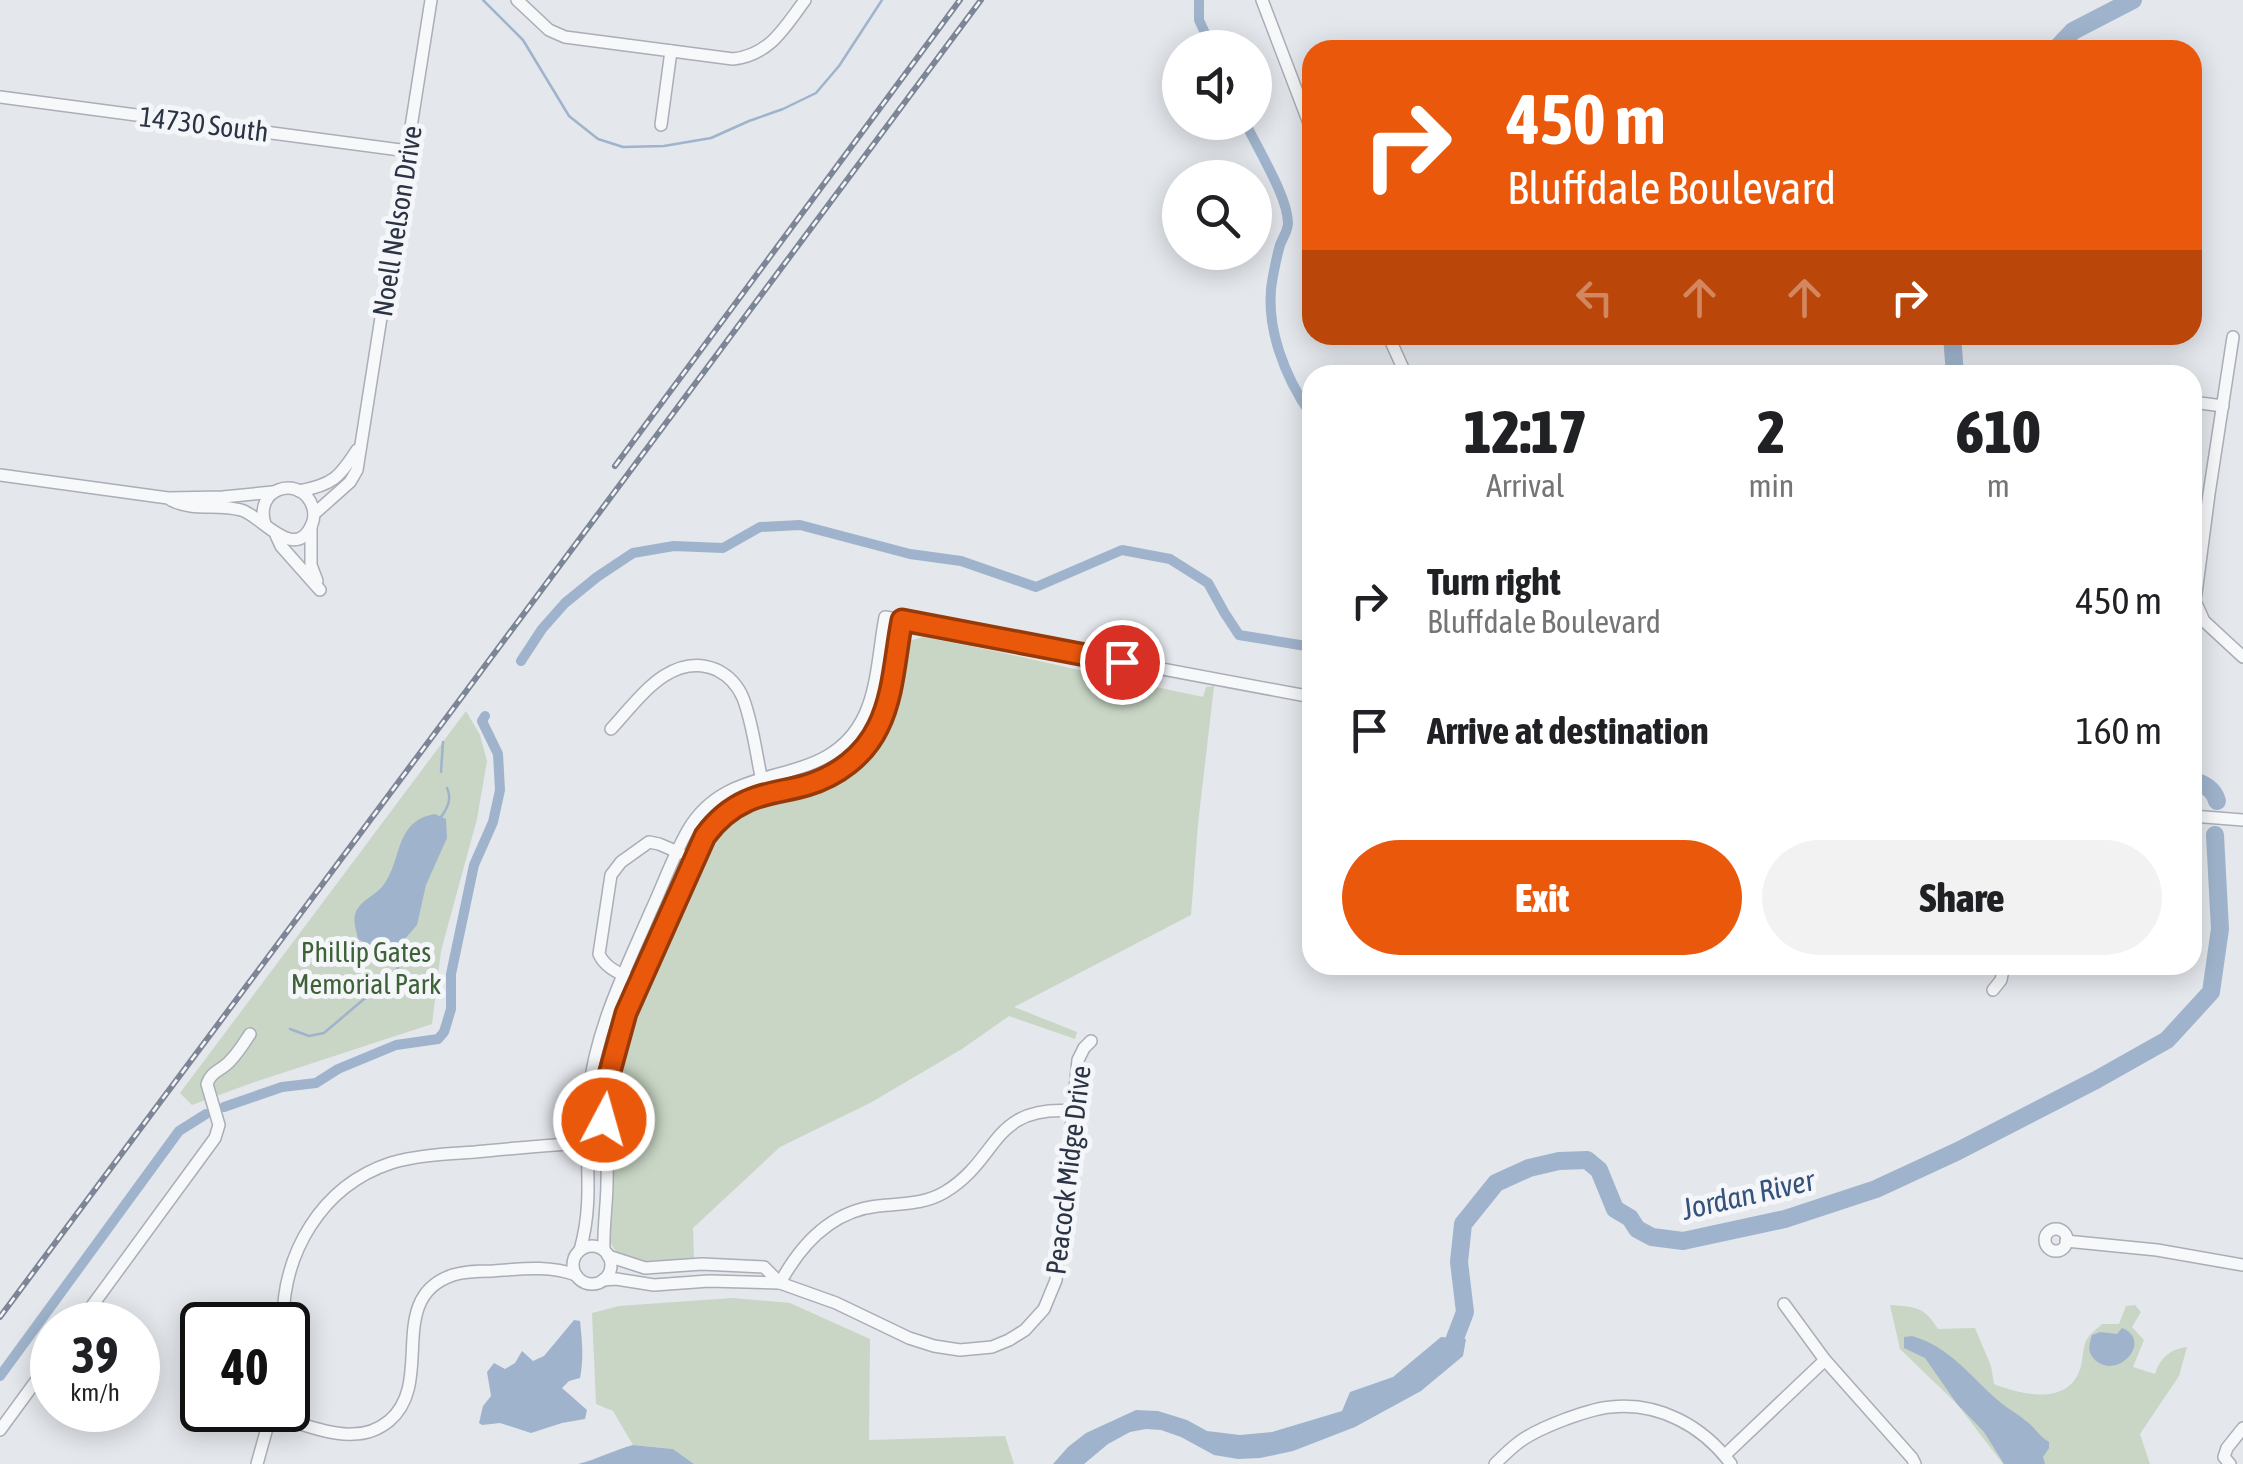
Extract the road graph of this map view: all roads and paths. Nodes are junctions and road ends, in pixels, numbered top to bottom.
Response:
1 (432, 0) edge
2 (518, 0) edge
3 (805, 0) edge
4 (1262, 0) edge
5 (671, 52) junction
6 (0, 97) edge
7 (1302, 105) edge
8 (662, 125) dead end
9 (408, 150) junction
10 (2233, 337) dead end
11 (2202, 403) edge
12 (2223, 406) junction
13 (362, 442) junction
14 (0, 475) edge
15 (299, 490) junction
16 (273, 492) junction
17 (168, 498) junction
18 (312, 520) junction
19 (265, 524) junction
20 (276, 535) junction
21 (2202, 543) edge
22 (2202, 617) edge
23 (902, 620) junction
24 (2243, 657) edge
25 (1302, 695) edge
26 (611, 729) dead end
27 (761, 778) junction
28 (765, 795) junction
29 (2202, 817) edge
30 (2241, 820) edge
31 (678, 852) junction
32 (693, 860) junction
33 (623, 975) junction
34 (2002, 975) edge
35 (639, 983) junction
36 (1993, 990) dead end
37 (250, 1034) dead end
38 (1091, 1041) dead end
39 (1073, 1111) junction
40 (605, 1141) junction
41 (588, 1142) junction
42 (2066, 1241) dead end
43 (577, 1253) junction
44 (606, 1253) junction
45 (2243, 1265) edge
46 (547, 1268) junction
47 (576, 1275) junction
48 (603, 1280) junction
49 (780, 1283) junction
50 (95, 1302) edge
51 (285, 1302) edge
52 (1784, 1304) dead end
53 (1825, 1360) junction
54 (30, 1390) edge
55 (310, 1423) edge
56 (2243, 1428) edge
57 (0, 1430) edge
58 (266, 1432) edge
59 (1728, 1460) edge
60 (2227, 1461) edge
61 (257, 1464) edge
62 (1495, 1464) edge
63 (1915, 1464) edge

1 - 9 street, Noell Nelson Drive
2 - 5 street
3 - 5 street
4 - 7 street
5 - 8 street
6 - 9 street, 14730 South
9 - 13 street, Noell Nelson Drive
10 - 12 street
11 - 12 street
12 - 21 street
13 - 15 street, Noell Nelson Drive
13 - 18 street, Noell Nelson Drive
14 - 17 street
15 - 16 street
15 - 18 street
16 - 17 street
16 - 19 street
17 - 19 street
18 - 20 street
18 - 20 street
19 - 20 street
22 - 24 street
23 - 25 street
23 - 27 street
23 - 28 street
26 - 27 street
27 - 28 street
27 - 31 street
28 - 32 street
29 - 30 street
31 - 32 street
31 - 33 street
31 - 33 street
32 - 35 street
33 - 35 street
33 - 41 street
34 - 36 street
35 - 40 street
37 - 50 street
38 - 39 street, Peacock Midge Drive
39 - 49 street
39 - 49 street, Peacock Midge Drive
40 - 41 street
40 - 44 street
41 - 43 street
41 - 51 street
42 - 45 street
43 - 44 street
43 - 46 street
43 - 47 street
44 - 48 street
44 - 49 street, Peacock Midge Drive
46 - 47 street
46 - 55 street
47 - 48 street
48 - 49 street, Peacock Midge Drive
52 - 53 street
53 - 59 street
53 - 63 street
54 - 57 street
56 - 60 street
58 - 61 street
59 - 62 street

